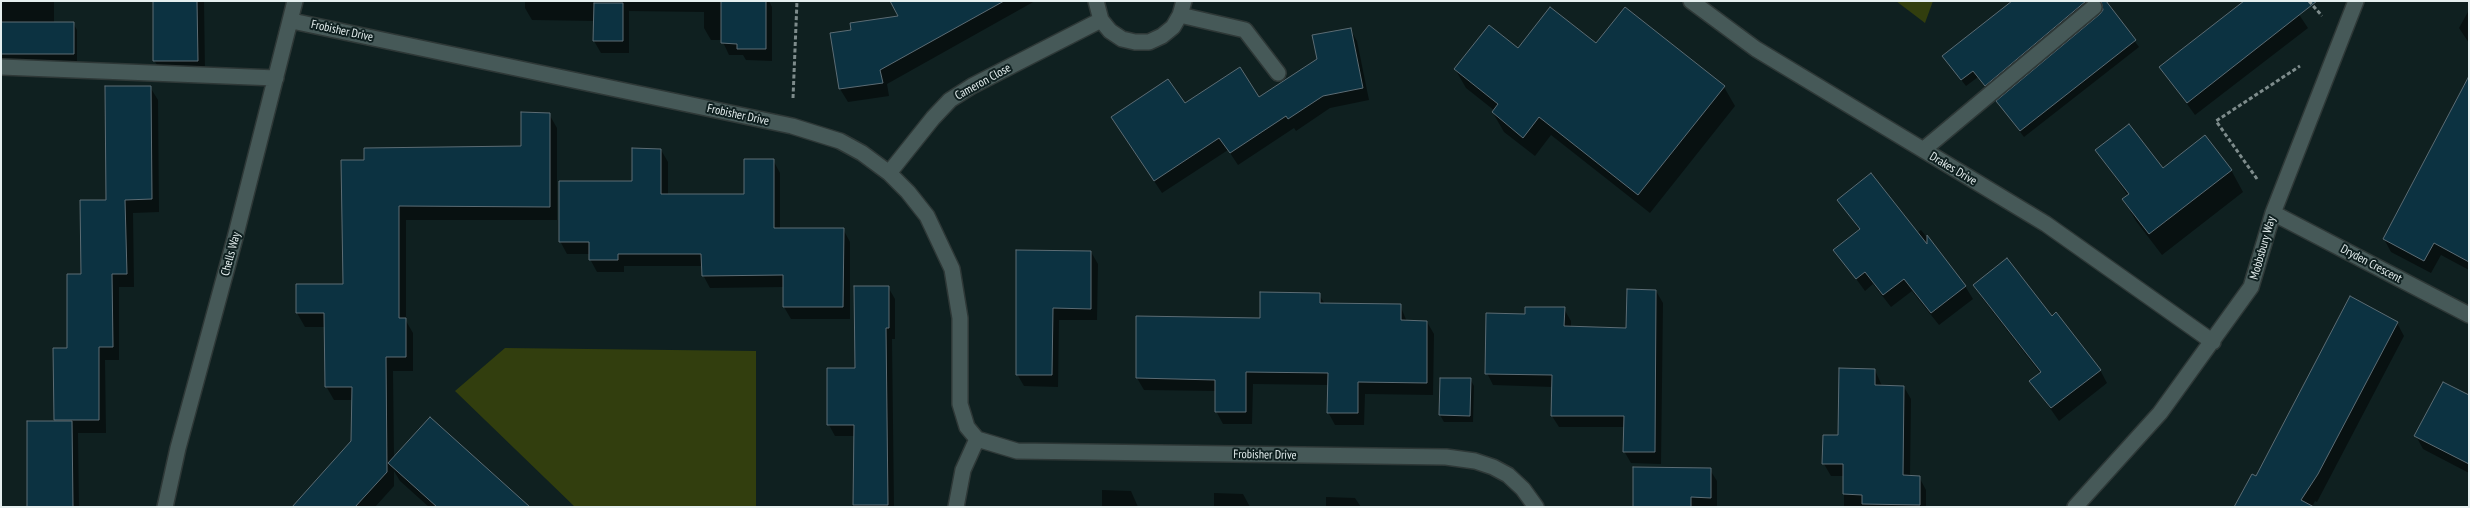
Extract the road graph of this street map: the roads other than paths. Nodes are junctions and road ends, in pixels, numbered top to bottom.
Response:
1 (295, 1) edge
2 (1096, 1) edge
3 (1691, 1) edge
4 (2356, 1) edge
5 (2094, 7) dead end
6 (1182, 8) edge
7 (1101, 20) junction
8 (292, 21) junction
9 (1, 67) edge
10 (1278, 73) dead end
11 (276, 78) junction
12 (1923, 150) junction
13 (889, 173) junction
14 (2275, 209) junction
15 (2469, 315) edge
16 (2213, 342) junction
17 (977, 439) junction
18 (166, 507) edge
19 (956, 507) edge
20 (1536, 507) edge
21 (2075, 507) edge

1 - 8 street, Chells Way
2 - 7 street
3 - 12 street, Drakes Drive
4 - 14 street, Mobbsbury Way
5 - 12 street
6 - 7 street
6 - 10 street
7 - 13 street, Cameron Close
8 - 11 street, Chells Way
8 - 13 street, Frobisher Drive
9 - 11 street
11 - 18 street, Chells Way
12 - 16 street, Drakes Drive
13 - 17 street, Frobisher Drive
14 - 15 street, Dryden Crescent
14 - 16 street, Mobbsbury Way
16 - 21 street, Mobbsbury Way
17 - 19 street
17 - 20 street, Frobisher Drive

